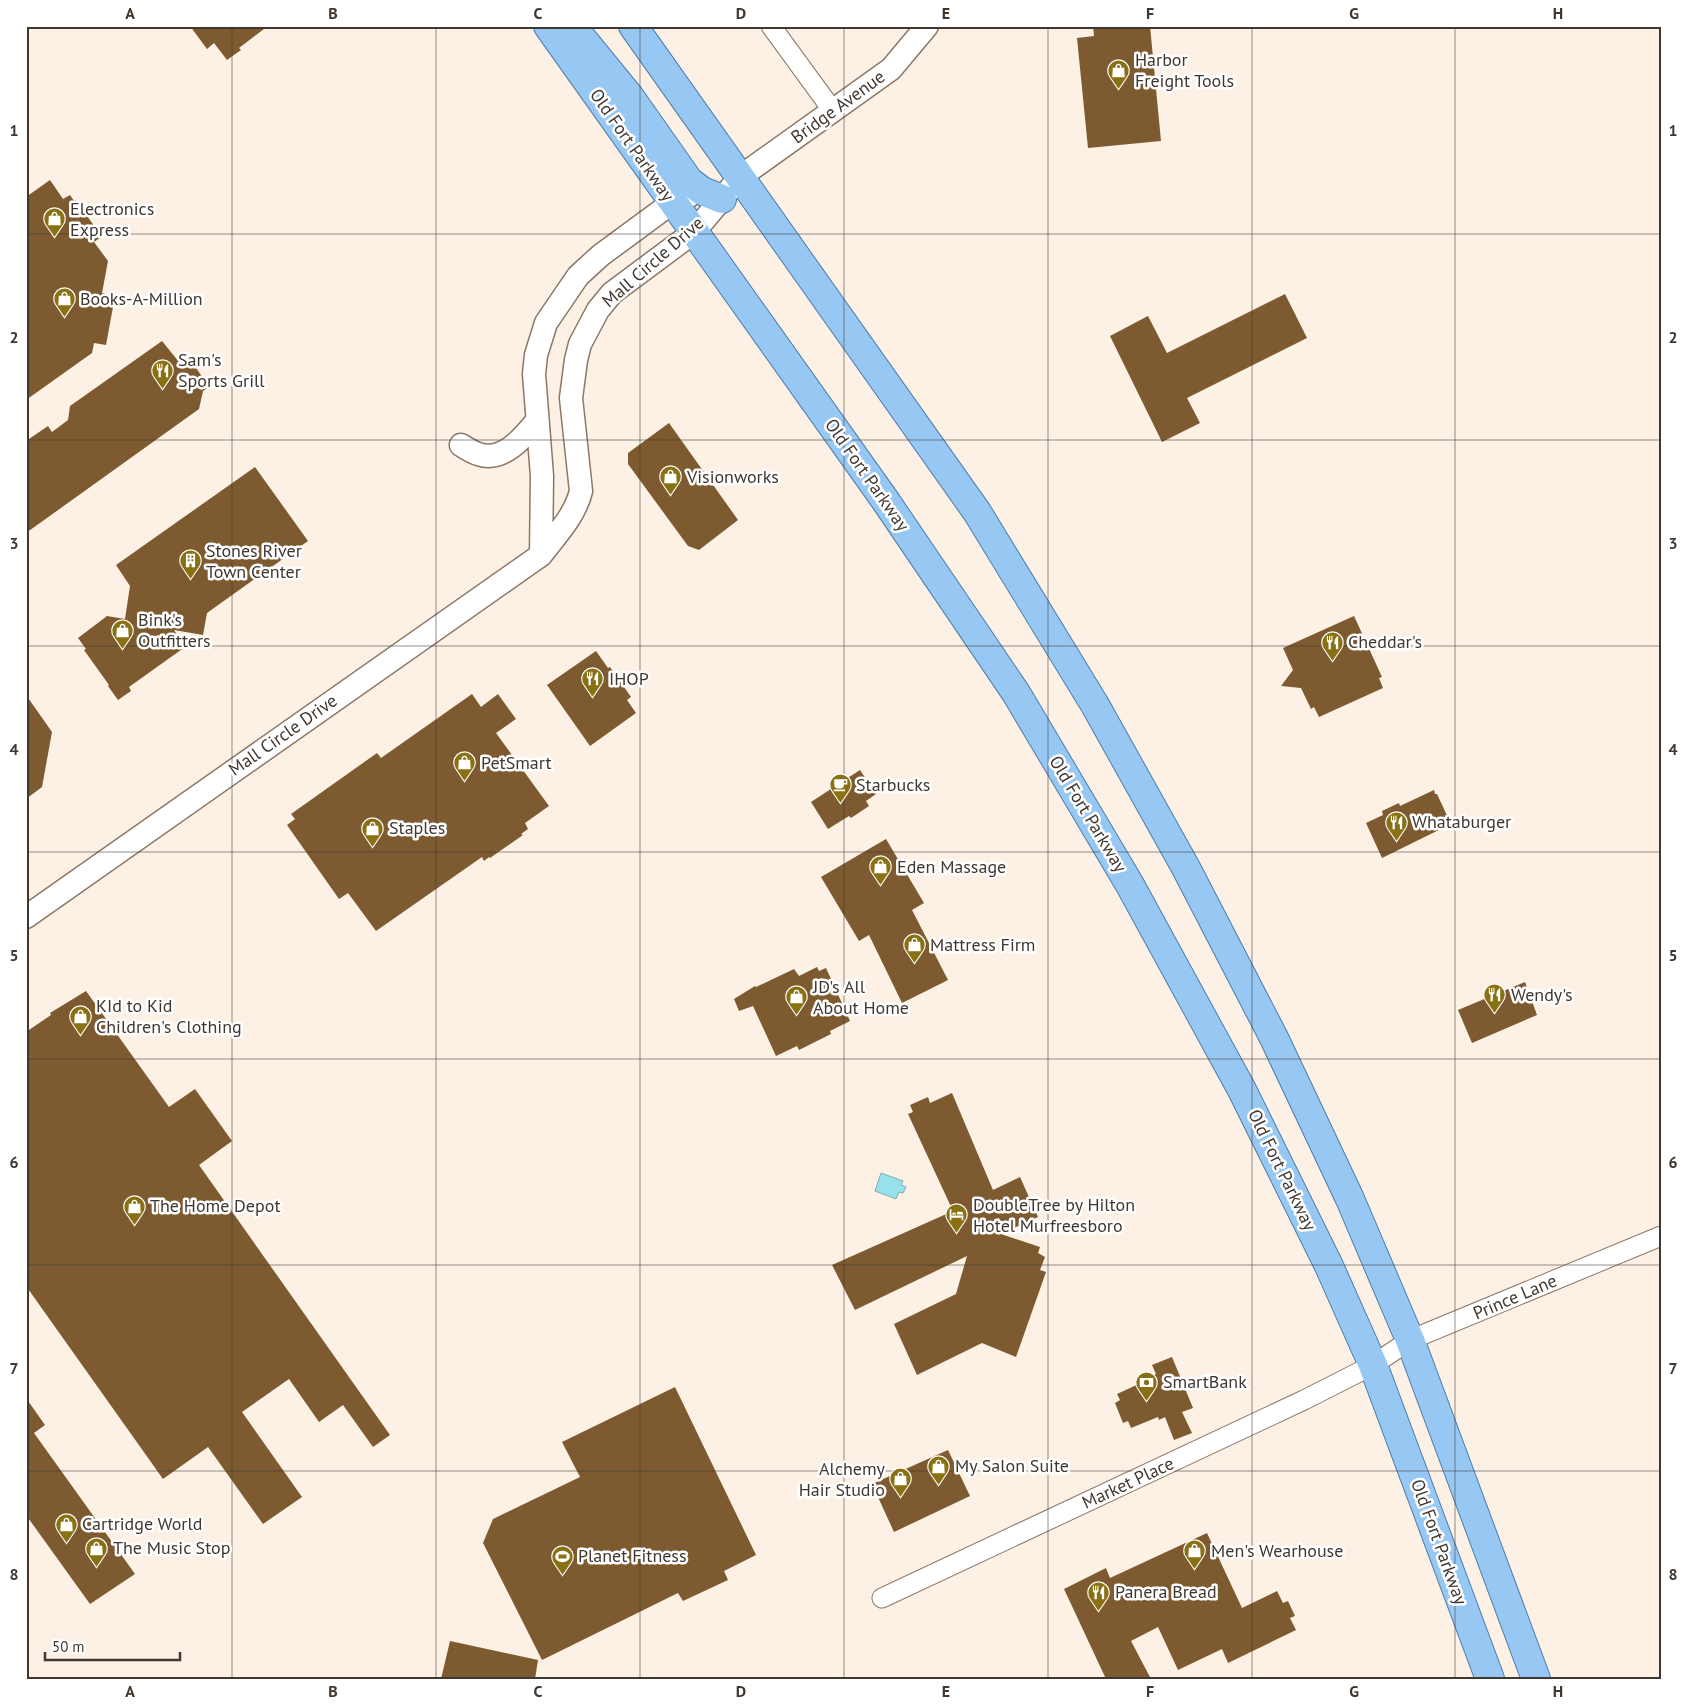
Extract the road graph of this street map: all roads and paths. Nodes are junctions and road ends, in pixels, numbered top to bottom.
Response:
1 (548, 26) edge
2 (572, 26) edge
3 (634, 26) edge
4 (771, 26) edge
5 (927, 26) edge
6 (833, 111) junction
7 (740, 177) junction
8 (712, 195) junction
9 (673, 202) junction
10 (694, 232) junction
11 (536, 422) junction
12 (461, 445) dead end
13 (541, 555) junction
14 (26, 917) edge
15 (1661, 1236) edge
16 (1410, 1340) junction
17 (1373, 1364) junction
18 (882, 1598) dead end
19 (1490, 1679) edge
20 (1536, 1679) edge

1 - 9 main road, Old Fort Parkway
2 - 8 main road
3 - 7 main road
4 - 6 street
5 - 6 street, Bridge Avenue
6 - 7 street, Bridge Avenue
7 - 8 street, Mall Circle Drive
7 - 16 main road
8 - 9 street, Mall Circle Drive
8 - 10 street, Mall Circle Drive
9 - 10 main road, Old Fort Parkway
9 - 11 street, Mall Circle Drive
10 - 13 street, Mall Circle Drive
10 - 17 main road, Old Fort Parkway
11 - 12 street
11 - 13 street, Mall Circle Drive
13 - 14 street, Mall Circle Drive
15 - 16 street, Prince Lane
16 - 17 street, Prince Lane
16 - 20 main road
17 - 18 street, Market Place
17 - 19 main road, Old Fort Parkway

